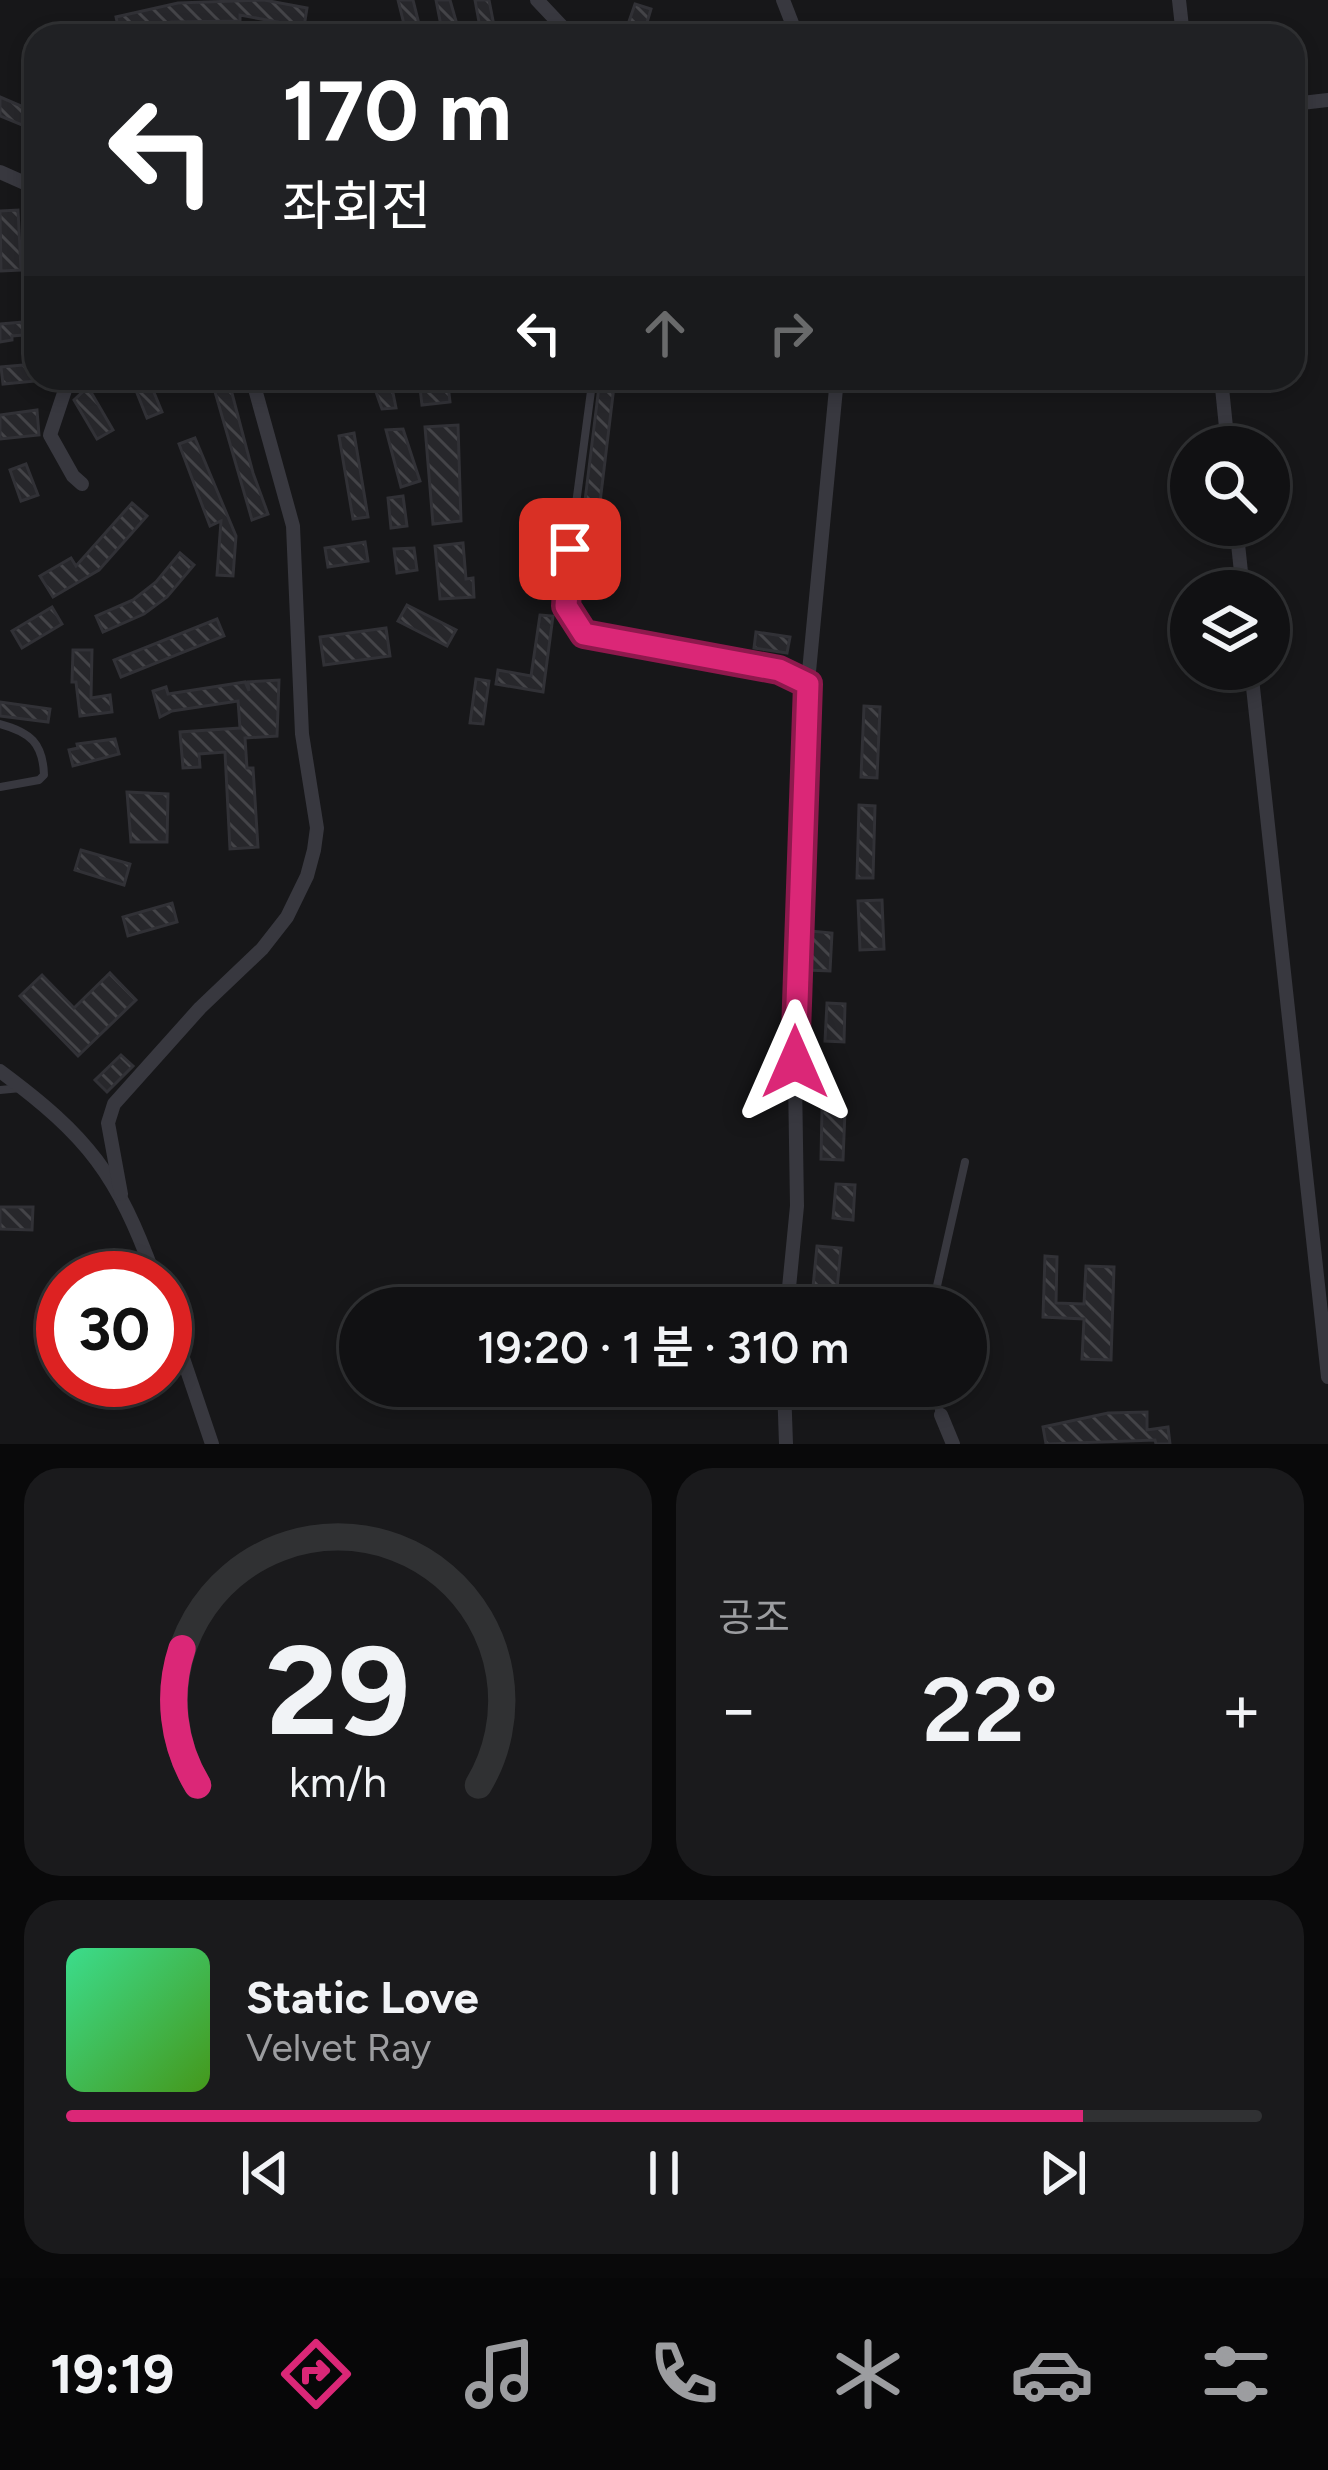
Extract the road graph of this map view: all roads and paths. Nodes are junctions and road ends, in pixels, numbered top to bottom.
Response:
1 (536, 0) edge
2 (560, 24) edge
3 (65, 390) edge
4 (255, 390) edge
5 (836, 390) edge
6 (1222, 390) edge
7 (591, 392) dead end
8 (1226, 426) edge
9 (82, 484) dead end
10 (808, 684) junction
11 (1254, 690) edge
12 (0, 724) edge
13 (0, 787) edge
14 (0, 1072) edge
15 (23, 1088) junction
16 (0, 1090) edge
17 (964, 1162) dead end
18 (122, 1194) junction
19 (144, 1251) edge
20 (790, 1287) edge
21 (937, 1287) edge
22 (1328, 1377) edge
23 (192, 1385) edge
24 (785, 1407) edge
25 (938, 1407) edge
26 (940, 1415) joint
27 (212, 1444) edge
28 (786, 1444) edge
29 (953, 1444) edge

1 - 2 street
3 - 9 street
4 - 18 street
5 - 10 street
6 - 8 street
7 - 10 lane
10 - 20 street
11 - 22 street
12 - 13 lane
14 - 15 street
15 - 16 lane
15 - 18 street
17 - 21 lane
18 - 19 street
23 - 27 street
24 - 28 street
25 - 26 lane
26 - 29 street

